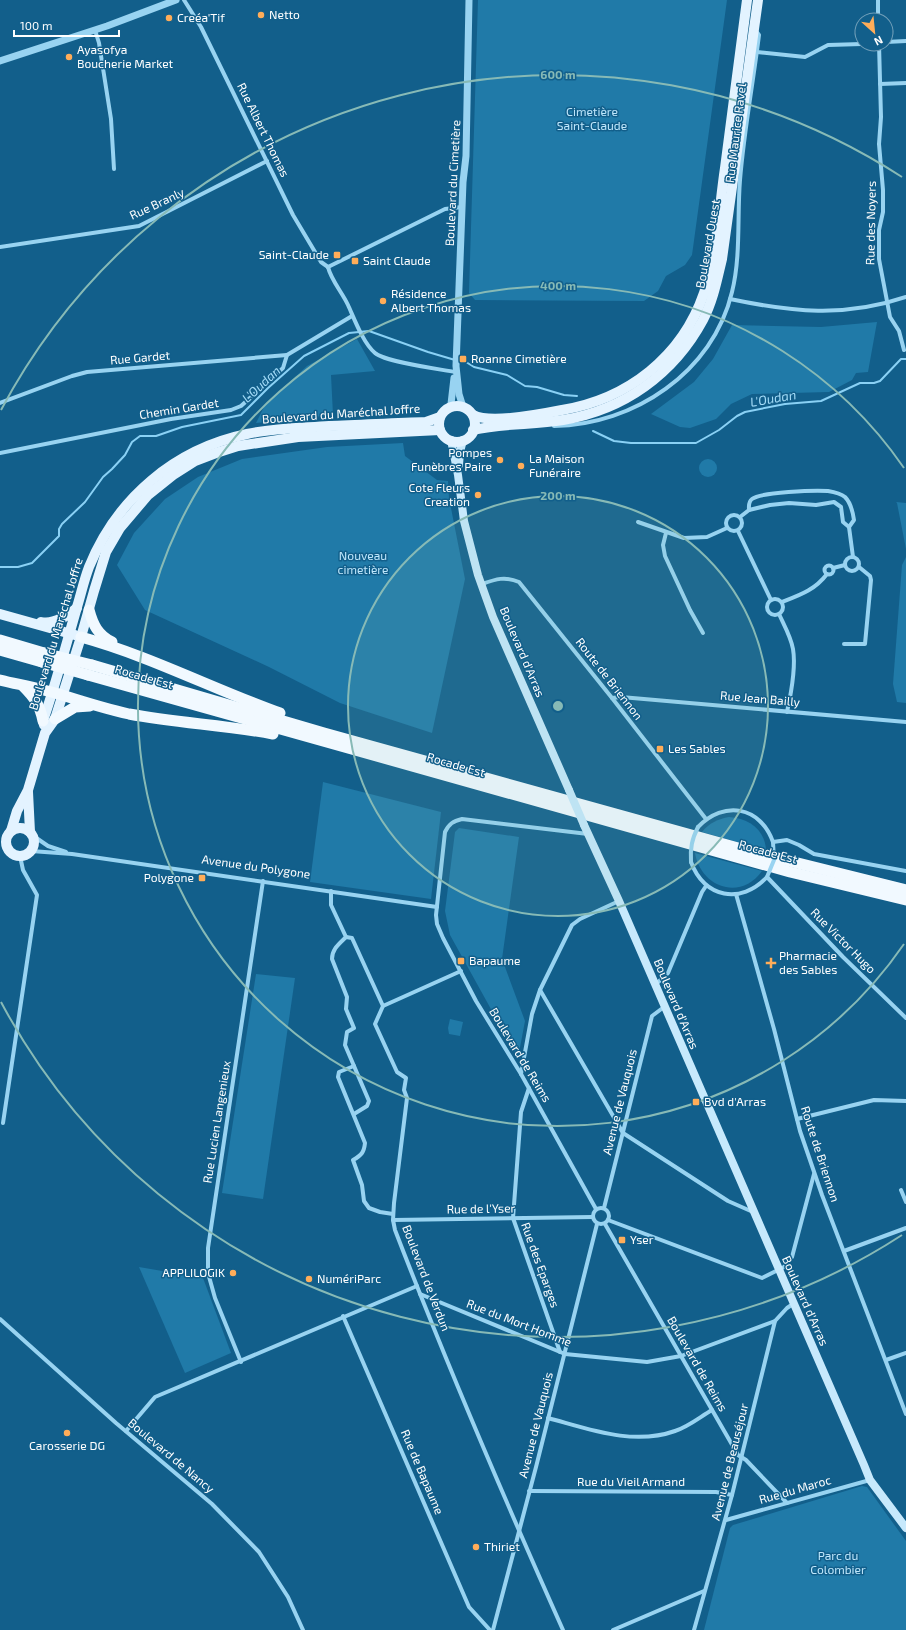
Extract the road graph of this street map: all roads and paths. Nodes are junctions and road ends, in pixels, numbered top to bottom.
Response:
1 (176, 0) edge
2 (184, 0) edge
3 (469, 0) edge
4 (748, 0) edge
5 (758, 0) edge
6 (878, 0) edge
7 (878, 12) edge
8 (754, 27) junction
9 (95, 30) junction
10 (906, 41) edge
11 (894, 42) edge
12 (854, 44) edge
13 (757, 52) junction
14 (879, 52) edge
15 (0, 61) edge
16 (906, 83) edge
17 (880, 84) junction
18 (267, 161) junction
19 (114, 169) dead end
20 (462, 207) junction
21 (0, 247) edge
22 (328, 267) junction
23 (906, 297) edge
24 (730, 300) junction
25 (887, 302) junction
26 (352, 316) junction
27 (904, 350) dead end
28 (287, 355) junction
29 (456, 369) junction
30 (0, 403) edge
31 (463, 407) junction
32 (448, 408) junction
33 (473, 415) junction
34 (440, 418) junction
35 (510, 420) junction
36 (440, 430) junction
37 (473, 430) junction
38 (451, 440) junction
39 (463, 440) junction
40 (0, 453) edge
41 (458, 475) junction
42 (749, 510) junction
43 (740, 517) junction
44 (638, 522) dead end
45 (849, 527) junction
46 (727, 528) junction
47 (738, 531) junction
48 (666, 533) junction
49 (853, 557) junction
50 (845, 565) junction
51 (859, 567) junction
52 (833, 568) junction
53 (827, 574) junction
54 (482, 584) junction
55 (771, 600) junction
56 (782, 602) junction
57 (77, 608) junction
58 (89, 610) junction
59 (0, 613) edge
60 (778, 614) junction
61 (69, 633) junction
62 (704, 633) dead end
63 (82, 637) junction
64 (0, 640) edge
65 (844, 644) dead end
66 (125, 649) junction
67 (0, 650) edge
68 (43, 657) junction
69 (90, 670) junction
70 (0, 680) edge
71 (21, 685) junction
72 (58, 694) junction
73 (612, 698) junction
74 (94, 706) junction
75 (786, 712) junction
76 (55, 719) junction
77 (43, 721) junction
78 (906, 722) edge
79 (324, 732) junction
80 (45, 733) junction
81 (295, 734) junction
82 (28, 790) junction
83 (706, 819) junction
84 (7, 834) edge
85 (31, 834) junction
86 (588, 834) junction
87 (773, 842) junction
88 (0, 850) edge
89 (31, 851) junction
90 (72, 854) junction
91 (16, 855) junction
92 (906, 871) edge
93 (767, 877) junction
94 (263, 881) junction
95 (706, 886) junction
96 (906, 890) edge
97 (331, 891) junction
98 (736, 894) junction
99 (906, 900) edge
100 (619, 901) junction
101 (437, 907) junction
102 (346, 937) junction
103 (460, 971) junction
104 (655, 985) junction
105 (540, 990) junction
106 (383, 1006) junction
107 (664, 1007) junction
108 (906, 1018) edge
109 (354, 1066) junction
110 (521, 1074) junction
111 (529, 1088) junction
112 (906, 1101) edge
113 (354, 1114) junction
114 (797, 1119) junction
115 (3, 1123) dead end
116 (623, 1133) junction
117 (814, 1173) junction
118 (901, 1190) dead end
119 (906, 1202) edge
120 (604, 1208) junction
121 (596, 1209) junction
122 (754, 1213) junction
123 (393, 1214) junction
124 (592, 1217) junction
125 (513, 1218) junction
126 (393, 1220) junction
127 (608, 1220) junction
128 (597, 1224) junction
129 (605, 1224) junction
130 (906, 1228) edge
131 (844, 1251) junction
132 (778, 1270) junction
133 (417, 1286) junction
134 (420, 1294) junction
135 (793, 1304) junction
136 (343, 1316) junction
137 (0, 1319) edge
138 (775, 1321) junction
139 (563, 1353) junction
140 (906, 1353) edge
141 (681, 1356) junction
142 (886, 1360) junction
143 (241, 1362) junction
144 (712, 1410) junction
145 (906, 1414) edge
146 (548, 1418) junction
147 (126, 1431) junction
148 (742, 1457) junction
149 (870, 1480) junction
150 (530, 1491) junction
151 (732, 1495) junction
152 (787, 1503) junction
153 (726, 1520) junction
154 (906, 1528) edge
155 (520, 1531) junction
156 (704, 1591) junction
157 (304, 1630) edge
158 (490, 1630) edge
159 (493, 1630) edge
160 (563, 1630) edge
161 (613, 1630) edge
162 (694, 1630) edge

1 - 9 street
2 - 18 street, Rue Albert Thomas
3 - 20 street, Boulevard du Cimetière
4 - 35 main road, Boulevard Ouest
5 - 8 main road, Boulevard Ouest
6 - 7 street
8 - 13 street, Rue Maurice Ravel
8 - 35 main road, Boulevard Ouest
9 - 15 street
9 - 19 street
10 - 11 street
12 - 13 street
13 - 24 street, Rue Maurice Ravel
14 - 17 street, Rue des Noyers
16 - 17 street
17 - 25 street, Rue des Noyers
18 - 21 street, Rue Branly
18 - 22 street, Rue Albert Thomas
20 - 22 street
20 - 29 street, Boulevard du Cimetière
22 - 26 street, Rue Albert Thomas
23 - 25 street
24 - 25 street
24 - 35 street, Rue Maurice Ravel
25 - 27 street, Rue des Noyers
26 - 28 street
26 - 29 street, Rue Albert Thomas
28 - 30 street, Rue Gardet
28 - 40 street, Chemin Gardet
29 - 31 street, Boulevard du Cimetière
29 - 32 street, Boulevard du Cimetière
31 - 32 main road
31 - 33 main road
32 - 34 main road
33 - 35 main road, Boulevard Ouest
33 - 37 main road
34 - 36 main road
34 - 57 main road, Boulevard du Maréchal Joffre
35 - 37 main road, Boulevard Ouest
36 - 38 main road
36 - 58 main road, Boulevard du Maréchal Joffre
37 - 39 main road
38 - 39 main road
38 - 41 main road, Boulevard d'Arras
39 - 41 main road, Boulevard d'Arras
41 - 54 main road, Boulevard d'Arras
42 - 43 street
42 - 45 street
42 - 45 street
43 - 46 street
43 - 47 street
44 - 48 street
45 - 49 street
46 - 47 street
46 - 48 street
47 - 55 street
48 - 62 street
49 - 50 street
49 - 51 street
50 - 51 street
50 - 52 street
51 - 65 street
52 - 53 street
52 - 53 street
53 - 56 street
54 - 73 street, Route de Briennon
54 - 86 main road, Boulevard d'Arras, bridge
55 - 56 street
55 - 60 street
56 - 60 street
57 - 59 main road
57 - 61 main road, Boulevard du Maréchal Joffre
58 - 63 main road, Boulevard du Maréchal Joffre
58 - 66 highway
59 - 61 main road
60 - 75 street
61 - 63 main road
61 - 72 main road, Boulevard du Maréchal Joffre
63 - 66 highway
63 - 72 main road, Boulevard du Maréchal Joffre
64 - 68 highway, Rocade Est
66 - 79 highway
67 - 68 highway, Rocade Est
68 - 69 highway, Rocade Est, bridge
69 - 79 highway, Rocade Est
69 - 81 highway, Rocade Est
70 - 71 highway
71 - 72 highway
71 - 77 highway
72 - 74 highway
72 - 76 main road, Boulevard du Maréchal Joffre
72 - 77 main road, Boulevard du Maréchal Joffre
73 - 75 street, Rue Jean Bailly
73 - 83 street, Route de Briennon
74 - 76 highway
74 - 81 highway
75 - 78 street, Rue Jean Bailly
76 - 80 main road, Boulevard du Maréchal Joffre
77 - 80 main road, Boulevard du Maréchal Joffre
79 - 96 highway, Rocade Est
80 - 82 main road, Boulevard du Maréchal Joffre
81 - 99 highway, Rocade Est
82 - 84 main road, Boulevard du Maréchal Joffre
82 - 85 main road, Boulevard du Maréchal Joffre
83 - 87 street
83 - 95 street, bridge
84 - 85 main road
84 - 91 main road
85 - 89 main road
85 - 90 street, Avenue du Polygone
86 - 100 main road, Boulevard d'Arras
86 - 101 street, Boulevard de Reims
87 - 92 street
87 - 93 street, bridge
88 - 91 main road
89 - 90 street, Avenue du Polygone
89 - 91 main road
90 - 94 street, Avenue du Polygone
91 - 115 street
93 - 98 street
93 - 108 street, Rue Victor Hugo
94 - 97 street, Avenue du Polygone
94 - 143 street, Rue Lucien Langenieux
95 - 98 street
95 - 104 street
97 - 101 street, Avenue du Polygone
97 - 102 street
98 - 114 street, Route de Briennon
100 - 104 main road, Boulevard d'Arras
100 - 105 street
101 - 103 street, Boulevard de Reims
102 - 106 street
102 - 109 street
103 - 106 street
103 - 110 street, Boulevard de Reims
104 - 107 main road, Boulevard d'Arras
105 - 110 street
105 - 116 street
106 - 123 street, Boulevard de Verdun
107 - 116 street, Avenue de Vauquois
107 - 122 main road, Boulevard d'Arras
109 - 113 street
109 - 113 street
110 - 111 street, Boulevard de Reims
111 - 121 street, Boulevard de Reims
111 - 125 street, Rue des Eparges
112 - 114 street
113 - 123 street
114 - 117 street, Route de Briennon
116 - 120 street, Avenue de Vauquois
116 - 122 street
117 - 131 street, Route de Briennon
117 - 132 street
118 - 119 street
120 - 121 street
120 - 127 street
121 - 124 street
122 - 132 main road, Boulevard d'Arras
123 - 126 street, Boulevard de Verdun
124 - 125 street, Rue de l'Yser
124 - 128 street
125 - 126 street, Rue de l'Yser
125 - 139 street, Rue des Eparges
126 - 133 street, Boulevard de Verdun
127 - 129 street
127 - 132 street
128 - 129 street
128 - 139 street, Avenue de Vauquois
129 - 141 street, Boulevard de Reims
130 - 131 street
131 - 142 street, Route de Briennon
132 - 135 main road, Boulevard d'Arras
133 - 134 street, Boulevard de Verdun
133 - 136 street
134 - 139 street, Rue du Mort Homme
134 - 155 street, Boulevard de Verdun
135 - 138 street
135 - 149 main road, Boulevard d'Arras
136 - 143 street
136 - 158 street, Rue de Bapaume
137 - 147 street, Boulevard de Nancy
138 - 141 street, Rue du Mort Homme
138 - 148 street, Avenue de Beauséjour
139 - 141 street, Rue du Mort Homme
139 - 146 street, Avenue de Vauquois
140 - 142 street
141 - 144 street, Boulevard de Reims
142 - 145 street, Route de Briennon
143 - 147 street
144 - 146 street
144 - 148 street, Boulevard de Reims
146 - 150 street, Avenue de Vauquois
147 - 157 street, Boulevard de Nancy
148 - 151 street, Avenue de Beauséjour
148 - 152 street, Boulevard de Reims
149 - 152 street, Rue du Maroc
149 - 154 main road, Boulevard d'Arras
150 - 151 street, Rue du Vieil Armand
150 - 155 street, Avenue de Vauquois
151 - 153 street, Avenue de Beauséjour
152 - 153 street, Rue du Maroc
153 - 156 street, Avenue de Beauséjour
155 - 159 street, Avenue de Vauquois
155 - 160 street, Boulevard de Verdun
156 - 161 street
156 - 162 street, Avenue de Beauséjour

